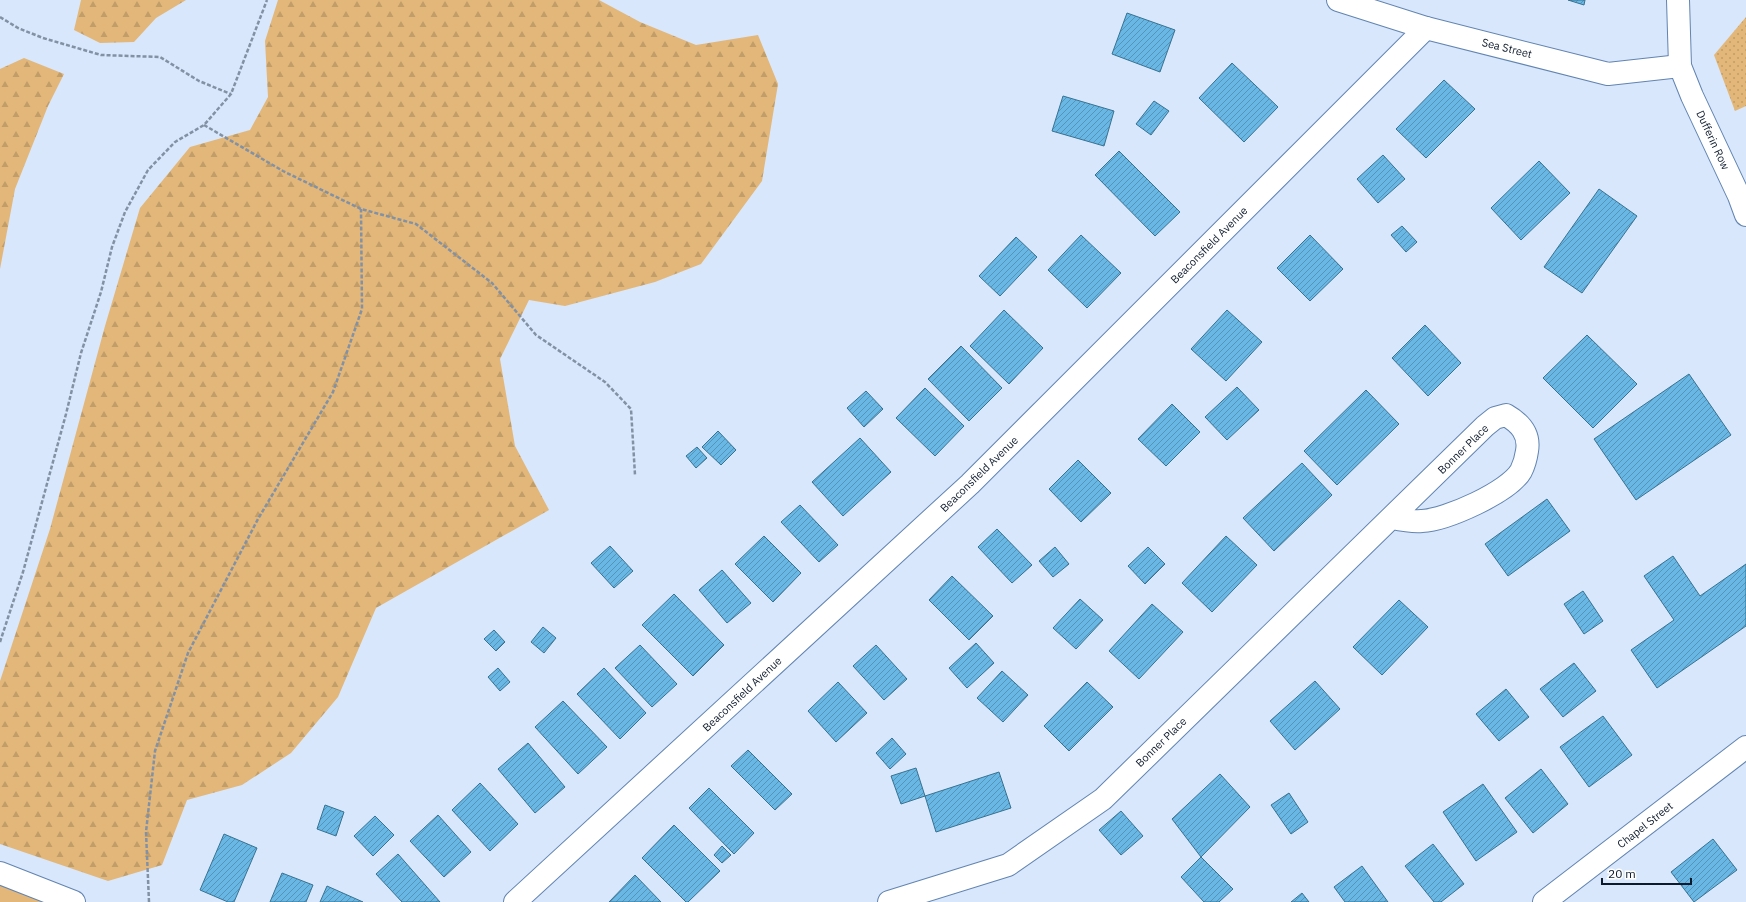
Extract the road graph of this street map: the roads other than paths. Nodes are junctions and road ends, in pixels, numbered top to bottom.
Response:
1 (1338, 0) edge
2 (1678, 0) edge
3 (1426, 28) junction
4 (1680, 66) junction
5 (1744, 204) edge
6 (1392, 518) junction
7 (1746, 747) edge
8 (0, 873) edge
9 (74, 902) edge
10 (515, 902) edge
11 (889, 902) edge
12 (1544, 902) edge

1 - 3 street, Sea Street
2 - 4 street
3 - 4 street, Sea Street
3 - 10 street, Beaconsfield Avenue
4 - 5 street, Dufferin Row
6 - 6 street, Bonner Place
6 - 11 street, Bonner Place
7 - 12 street, Chapel Street
8 - 9 street

